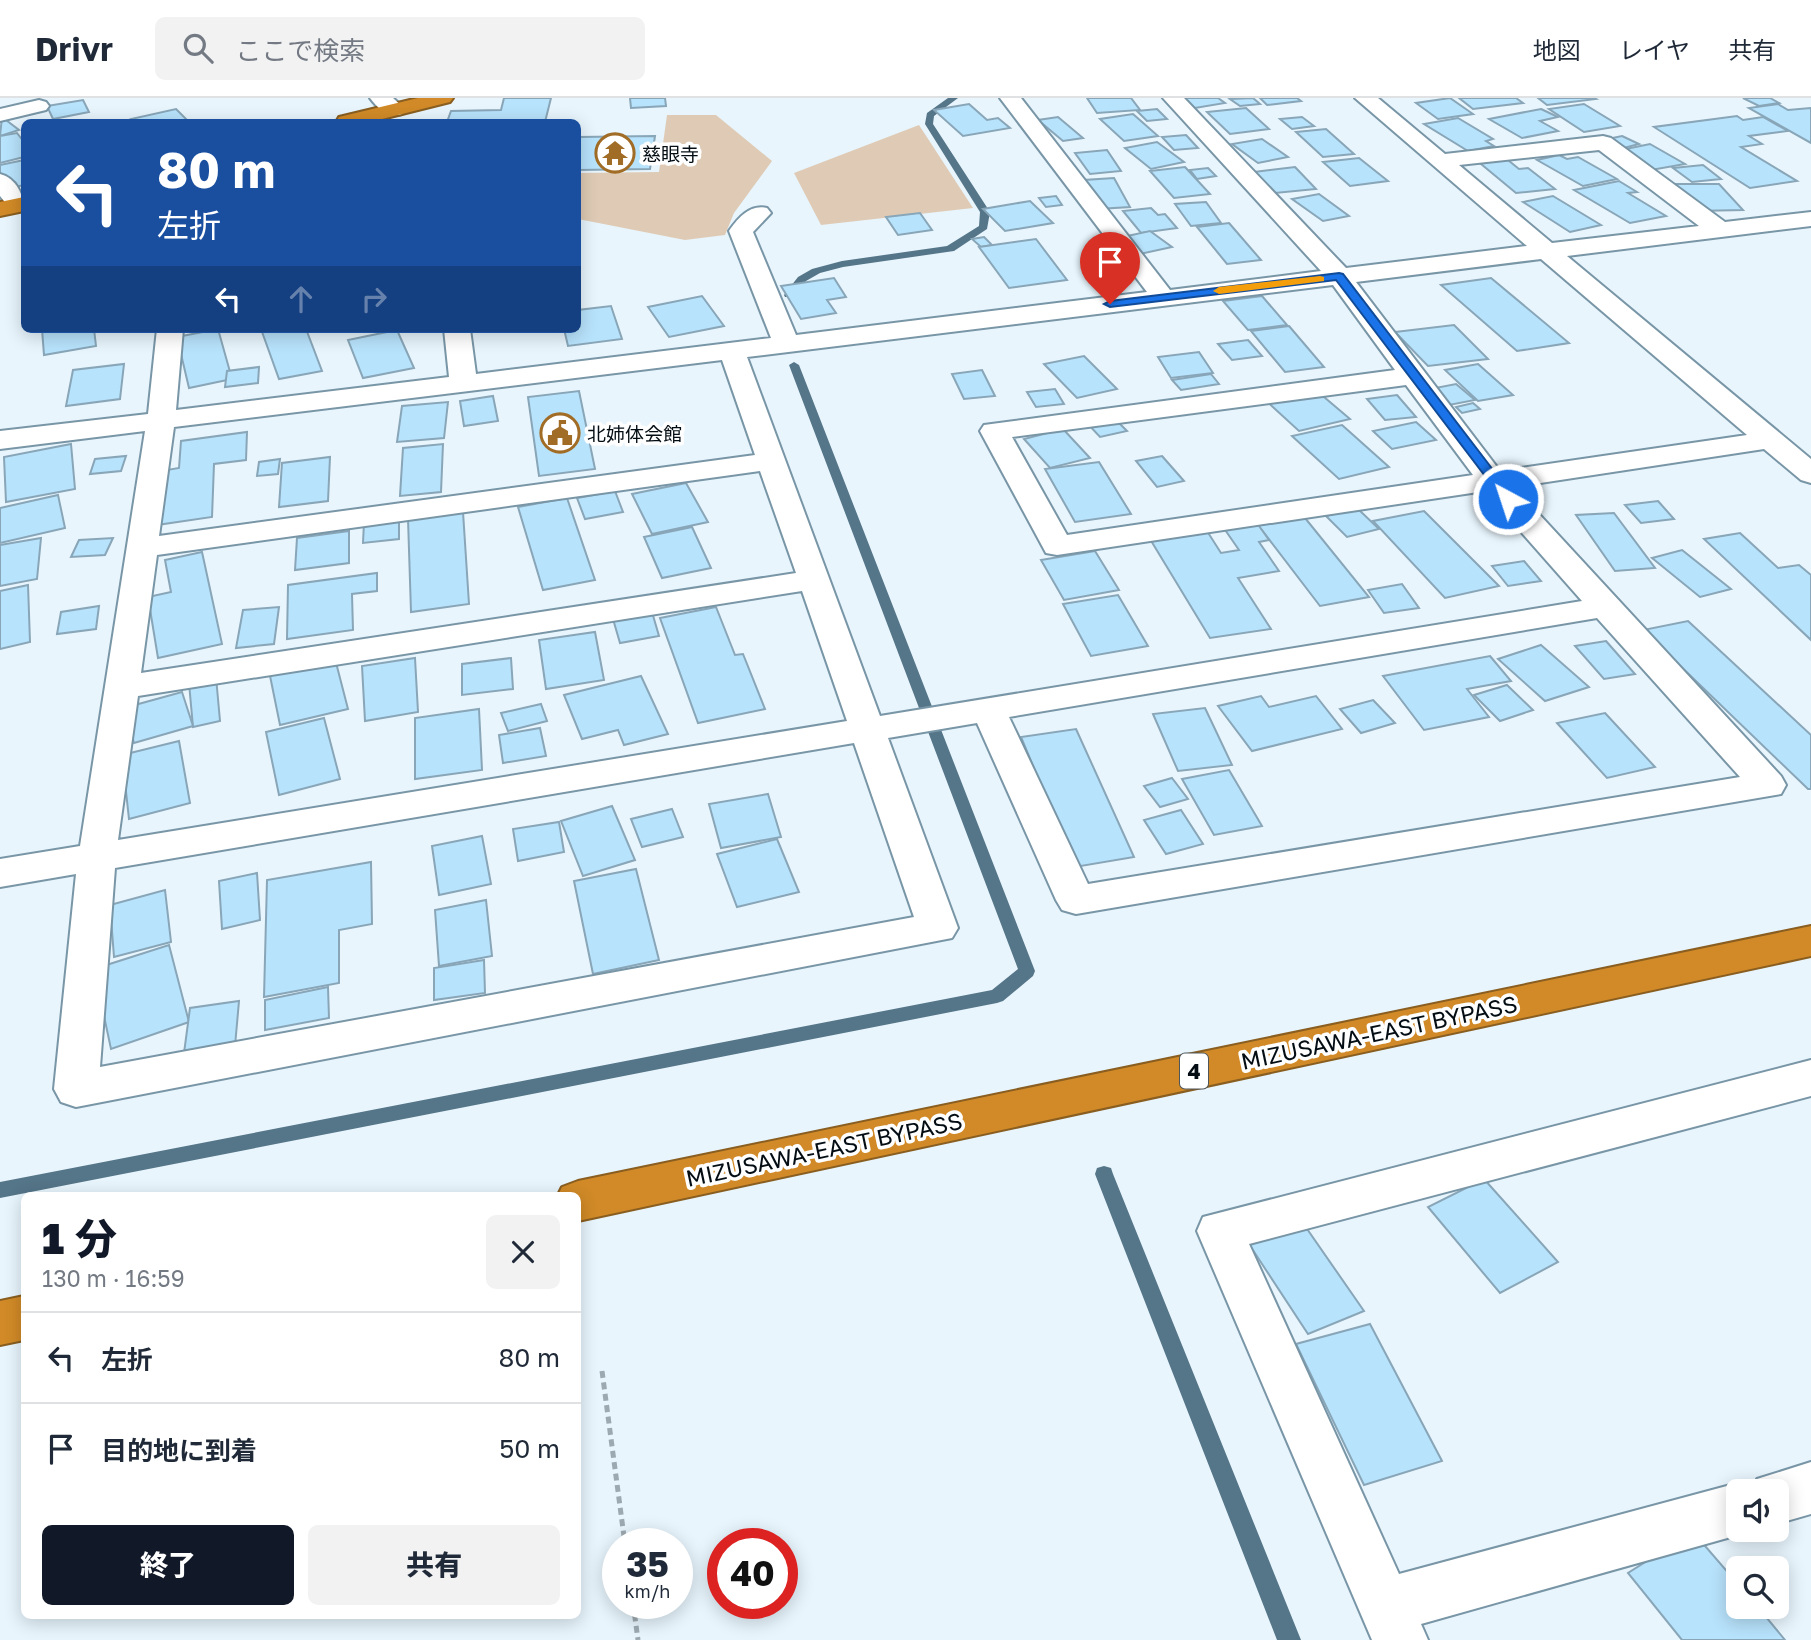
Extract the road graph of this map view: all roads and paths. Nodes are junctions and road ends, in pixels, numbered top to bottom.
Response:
1 (443, 98) edge
2 (1010, 98) edge
3 (1172, 98) edge
4 (1365, 98) edge
5 (35, 102) edge
6 (388, 104) edge
7 (0, 115) edge
8 (51, 119) edge
9 (354, 119) edge
10 (1439, 162) junction
11 (0, 181) edge
12 (15, 206) edge
13 (758, 213) dead end
14 (1811, 219) edge
15 (1720, 230) junction
16 (1548, 251) junction
17 (1339, 276) junction
18 (1163, 297) junction
19 (170, 333) edge
20 (457, 333) edge
21 (787, 344) junction
22 (732, 351) junction
23 (1412, 376) junction
24 (463, 383) junction
25 (161, 421) junction
26 (0, 440) edge
27 (1769, 440) junction
28 (772, 461) junction
29 (1811, 474) edge
30 (1492, 481) junction
31 (143, 548) junction
32 (814, 580) junction
33 (1605, 607) junction
34 (123, 687) junction
35 (988, 709) junction
36 (867, 729) junction
37 (97, 857) junction
38 (0, 873) edge
39 (1811, 941) edge
40 (1811, 1079) edge
41 (581, 1200) edge
42 (21, 1319) edge
43 (0, 1323) edge
44 (602, 1371) dead end
45 (1811, 1488) edge
46 (1789, 1494) edge
47 (1726, 1513) edge
48 (623, 1528) edge
49 (635, 1619) edge
50 (1393, 1623) edge
51 (638, 1640) edge

1 - 6 highway
2 - 18 street
3 - 17 street
4 - 10 street
5 - 7 street
5 - 8 street
6 - 9 highway
10 - 15 street
10 - 16 street
11 - 12 street
13 - 21 street
14 - 15 street
15 - 16 street
16 - 17 street
16 - 27 street
17 - 18 street
17 - 23 street
18 - 21 street
19 - 25 street
20 - 24 street
21 - 22 street
22 - 24 street
22 - 28 street
23 - 30 street
23 - 30 street
24 - 25 street
25 - 26 street
25 - 31 street
27 - 29 street
27 - 30 street
28 - 31 street
28 - 32 street
30 - 33 street
31 - 34 street
32 - 34 street
32 - 36 street
33 - 35 street
33 - 35 street
34 - 37 street
35 - 36 street
36 - 37 street
36 - 37 street
37 - 38 street
39 - 41 highway, MIZUSAWA-EAST BYPASS / 4
40 - 50 street
42 - 43 highway
44 - 48 path
45 - 46 street
47 - 50 street
49 - 51 path

